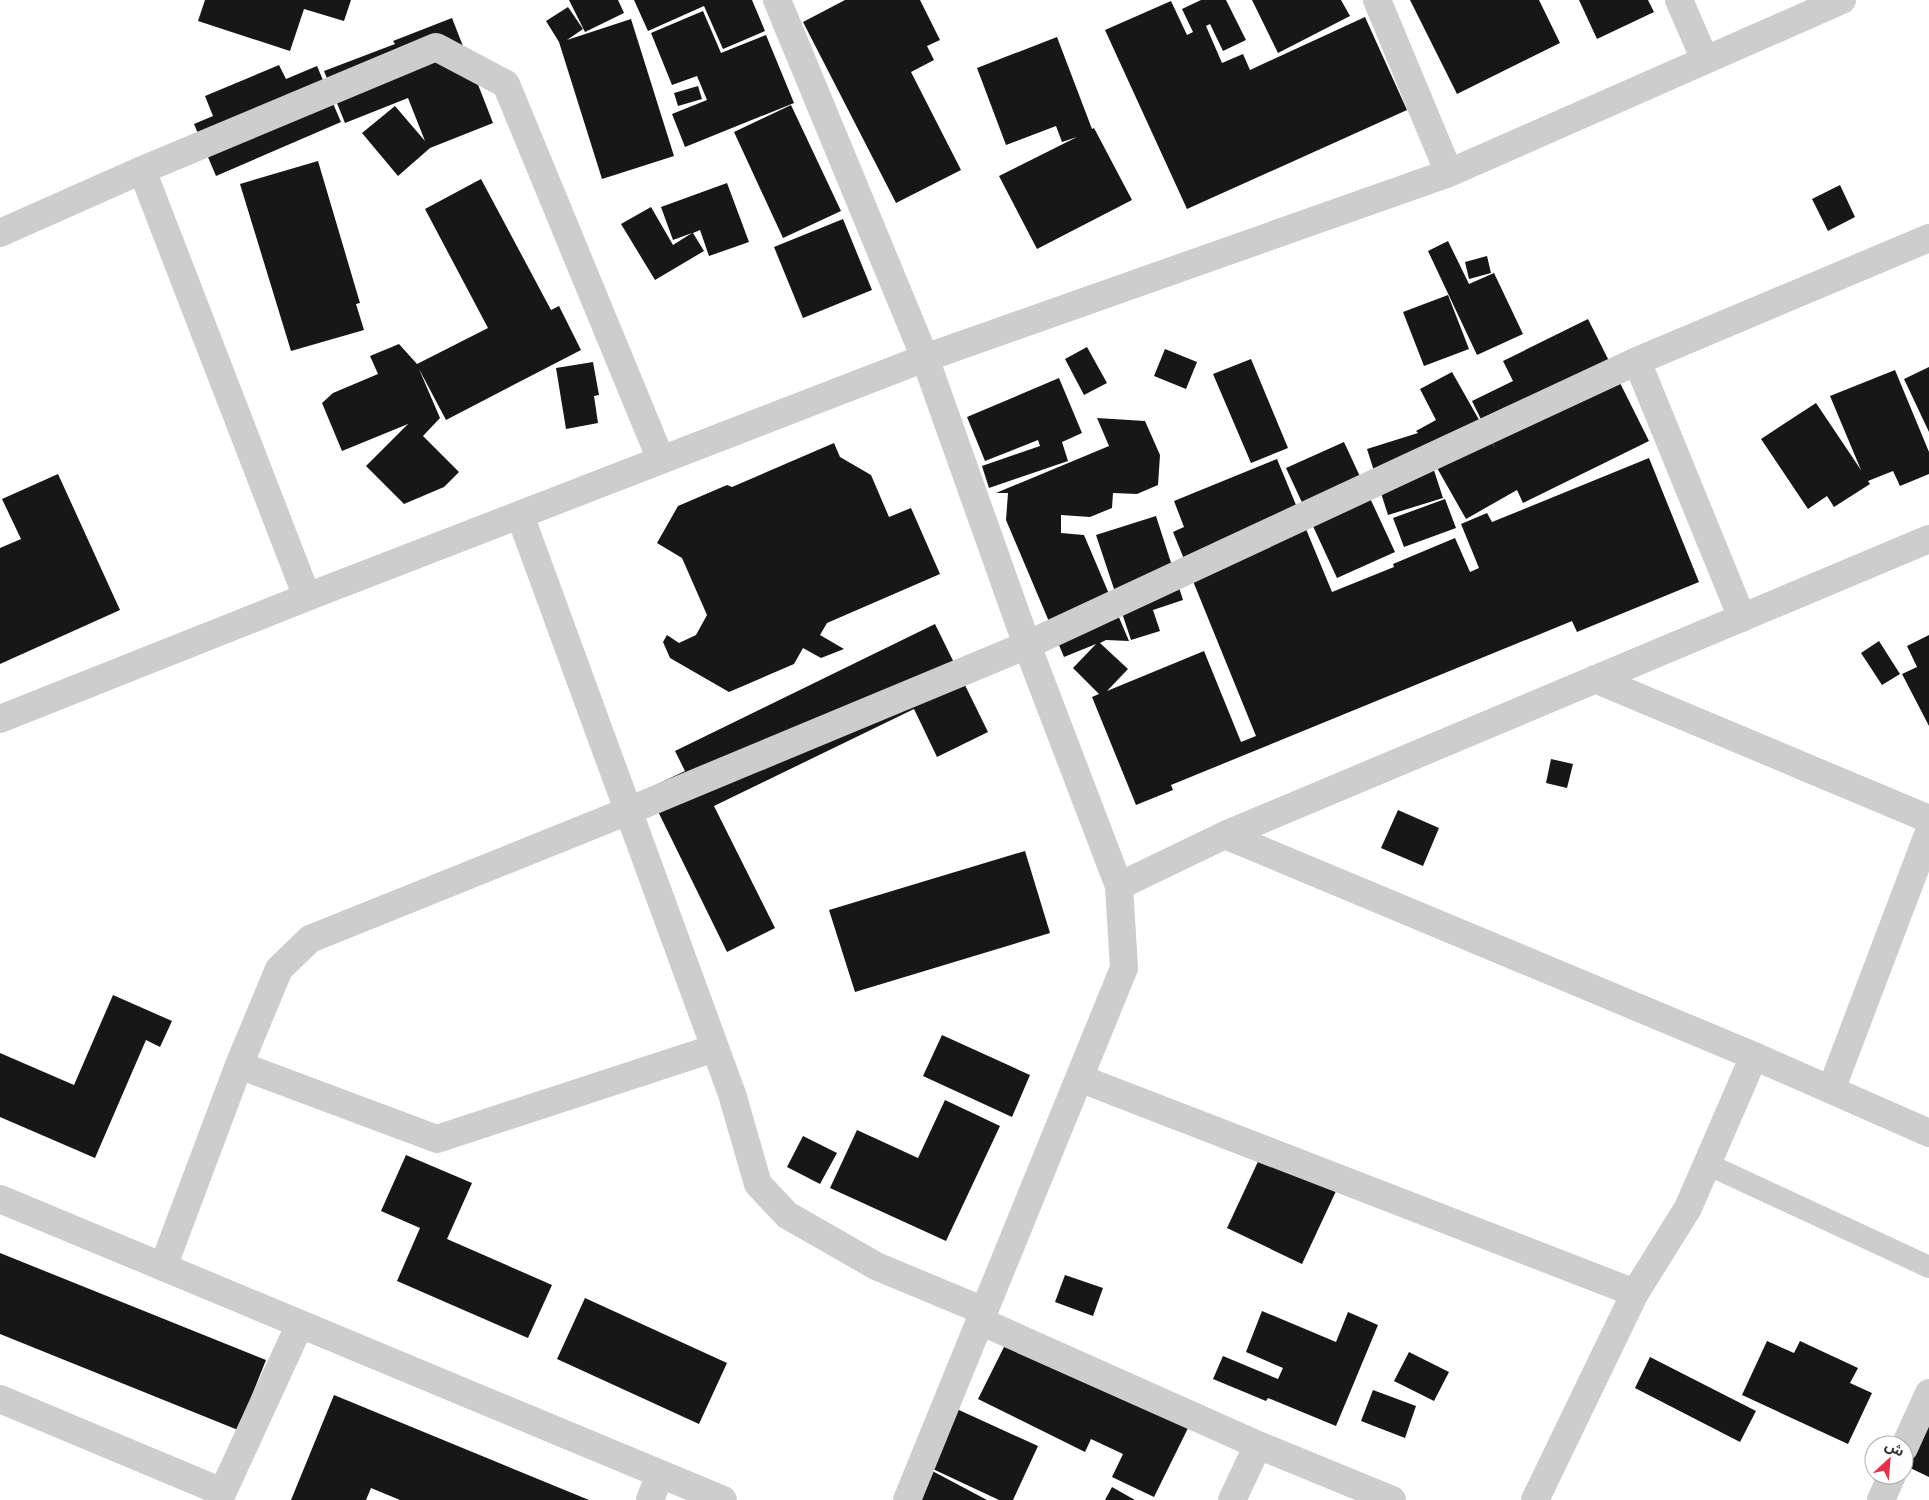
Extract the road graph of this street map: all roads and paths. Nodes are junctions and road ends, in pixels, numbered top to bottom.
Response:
1 (778, 0) edge
2 (1377, 0) edge
3 (1679, 0) edge
4 (1842, 0) edge
5 (1705, 60) junction
6 (142, 170) junction
7 (1449, 173) junction
8 (0, 233) edge
9 (1929, 238) edge
10 (924, 358) junction
11 (1637, 361) junction
12 (661, 460) junction
13 (520, 515) junction
14 (1929, 538) edge
15 (307, 597) junction
16 (1742, 618) junction
17 (1027, 645) junction
18 (1596, 679) junction
19 (0, 719) edge
20 (628, 811) junction
21 (1929, 819) edge
22 (1929, 832) edge
23 (1225, 835) junction
24 (1119, 886) junction
25 (715, 1048) junction
26 (1754, 1056) junction
27 (239, 1065) junction
28 (1079, 1078) junction
29 (1831, 1090) junction
30 (1929, 1133) edge
31 (1707, 1164) junction
32 (0, 1199) edge
33 (163, 1267) junction
34 (1929, 1267) edge
35 (1635, 1293) junction
36 (982, 1316) junction
37 (300, 1324) junction
38 (1929, 1393) edge
39 (0, 1399) edge
40 (1910, 1435) edge
41 (1258, 1445) junction
42 (660, 1474) junction
43 (1887, 1485) edge
44 (220, 1496) edge
45 (650, 1500) edge
46 (723, 1500) edge
47 (907, 1500) edge
48 (1232, 1500) edge
49 (1392, 1500) edge
50 (1535, 1500) edge
51 (1880, 1500) edge

1 - 10 street
2 - 7 street
3 - 5 street
4 - 5 street
5 - 7 street
6 - 8 street
6 - 12 street
6 - 15 street
7 - 10 street
9 - 11 street
10 - 12 street
10 - 17 street
11 - 16 street
11 - 17 street
12 - 13 street
13 - 15 street
13 - 20 street
14 - 16 street
15 - 19 street
16 - 18 street
17 - 20 street
17 - 24 street
18 - 21 street
18 - 23 street
20 - 25 street
20 - 27 street
22 - 29 street
23 - 24 street
23 - 26 street
24 - 28 street
25 - 27 street
25 - 36 street
26 - 29 street
26 - 31 street
27 - 33 street
28 - 35 street
28 - 36 street
29 - 30 street
31 - 34 lane
31 - 35 street
32 - 33 street
33 - 37 street
35 - 50 street
36 - 41 street
36 - 47 street
37 - 42 street
37 - 44 street
38 - 40 street
39 - 44 street
41 - 48 street
41 - 49 street
42 - 45 street
42 - 46 street
43 - 51 street

